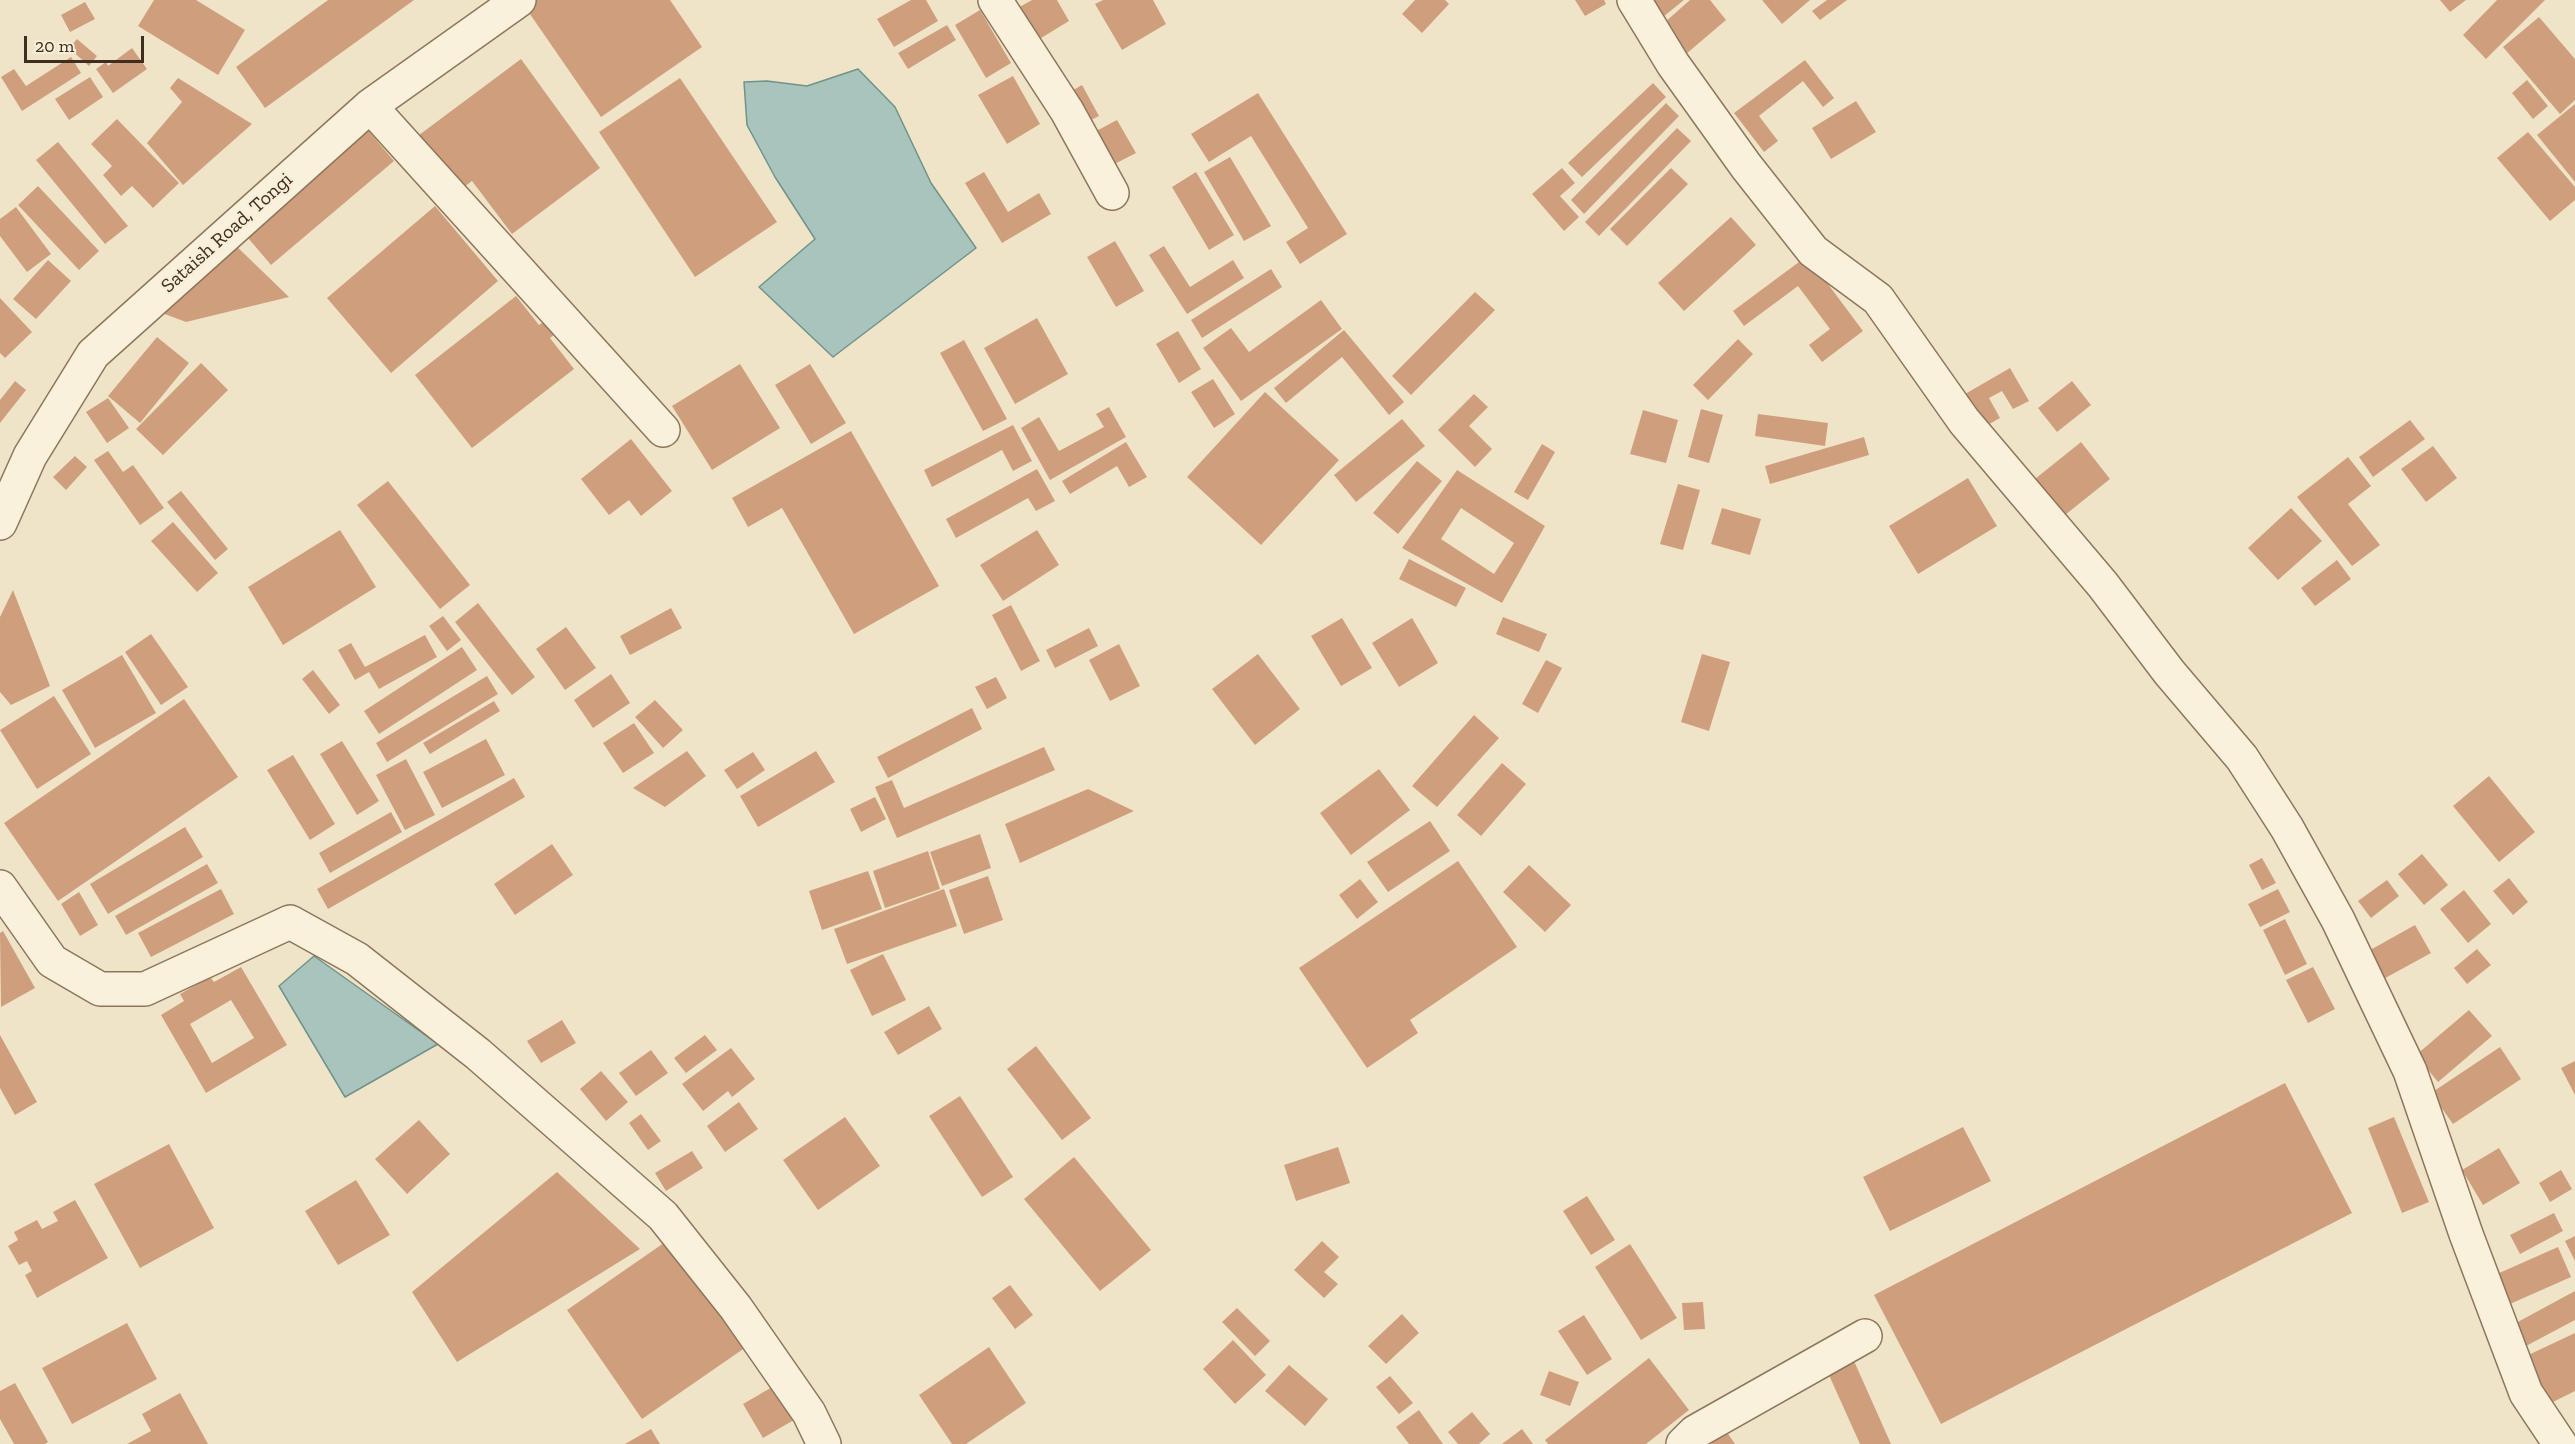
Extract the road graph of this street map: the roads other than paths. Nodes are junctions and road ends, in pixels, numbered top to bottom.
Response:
1 (519, 0) edge
2 (995, 0) edge
3 (1634, 0) edge
4 (370, 106) junction
5 (1112, 193) dead end
6 (663, 430) dead end
7 (0, 523) edge
8 (0, 887) edge
9 (1865, 1335) dead end
10 (824, 1444) edge
11 (1683, 1444) edge
12 (2560, 1444) edge

1 - 4 street, Sataish Road, Tongi
2 - 5 street
3 - 12 street
4 - 6 street
4 - 7 street, Sataish Road, Tongi
8 - 10 street
9 - 11 street

